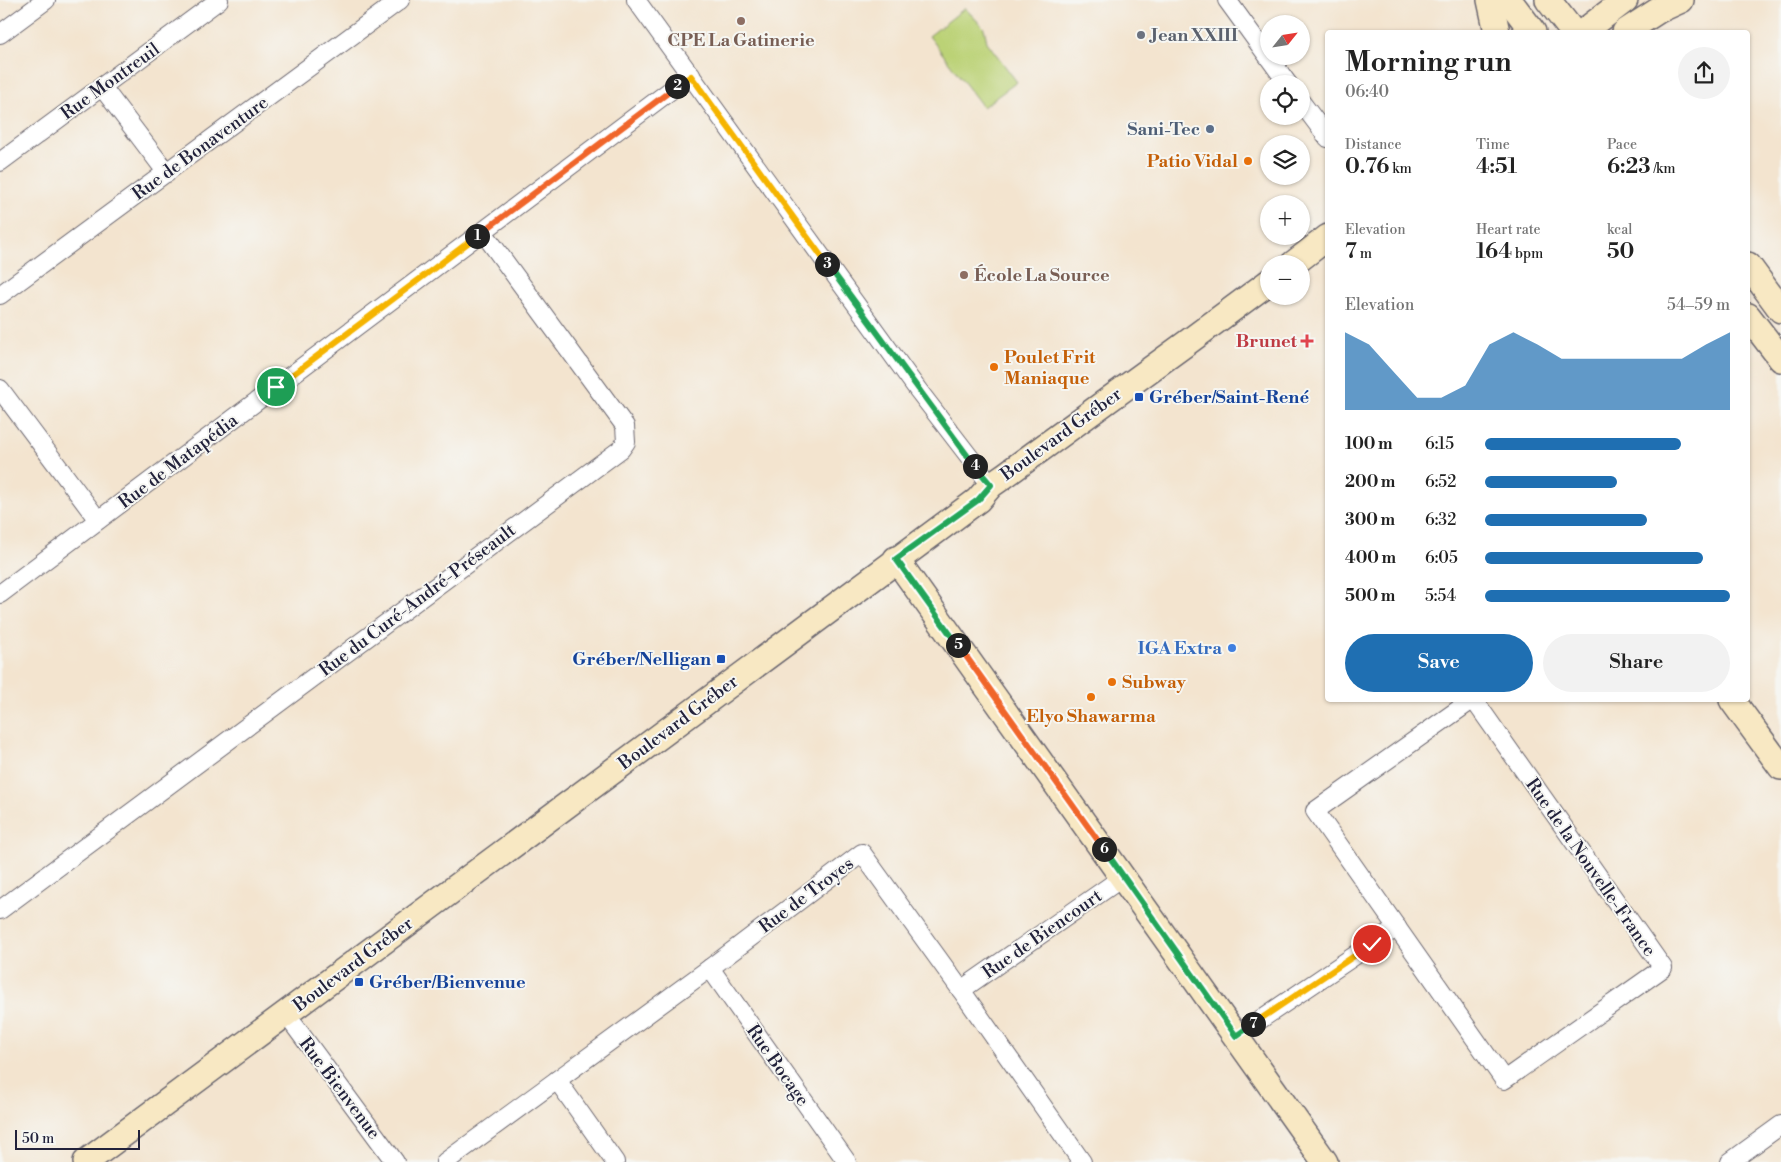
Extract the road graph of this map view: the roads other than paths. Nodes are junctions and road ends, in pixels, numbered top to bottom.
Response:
1 (46, 0) edge
2 (219, 0) edge
3 (400, 0) edge
4 (636, 0) edge
5 (1227, 0) edge
6 (1490, 0) edge
7 (1509, 0) edge
8 (1548, 0) edge
9 (1625, 0) edge
10 (1683, 0) edge
11 (1497, 30) edge
12 (1532, 30) edge
13 (1571, 30) edge
14 (1586, 30) edge
15 (1628, 30) edge
16 (1656, 30) edge
17 (0, 34) edge
18 (1281, 75) edge
19 (691, 76) junction
20 (102, 87) junction
21 (1310, 114) edge
22 (1325, 134) edge
23 (0, 162) edge
24 (167, 173) junction
25 (483, 232) junction
26 (1325, 240) edge
27 (1304, 255) edge
28 (1750, 268) edge
29 (1260, 289) edge
30 (0, 294) edge
31 (1781, 310) edge
32 (1750, 319) edge
33 (1781, 359) edge
34 (0, 389) edge
35 (991, 485) junction
36 (98, 520) junction
37 (896, 559) junction
38 (0, 594) edge
39 (1470, 702) edge
40 (1474, 702) edge
41 (1733, 702) edge
42 (1781, 767) edge
43 (1123, 877) junction
44 (0, 910) edge
45 (1397, 927) junction
46 (710, 968) junction
47 (961, 990) junction
48 (286, 1014) junction
49 (1236, 1036) junction
50 (557, 1080) junction
51 (1781, 1125) edge
52 (86, 1162) edge
53 (395, 1162) edge
54 (446, 1162) edge
55 (615, 1162) edge
56 (847, 1162) edge
57 (1082, 1162) edge
58 (1325, 1162) edge
59 (1730, 1162) edge

1 - 17 street
2 - 20 street, Rue Montreuil
3 - 24 street, Rue de Bonaventure
4 - 19 street
5 - 18 street
6 - 11 main road
7 - 12 main road
8 - 13 main road
9 - 14 main road
10 - 15 main road
10 - 16 main road
19 - 25 street, Rue de Matapédia
19 - 35 street
20 - 23 street, Rue Montreuil
20 - 24 street
21 - 22 street
24 - 30 street, Rue de Bonaventure
25 - 36 street, Rue de Matapédia
25 - 44 street, Rue du Curé-André-Préseault
26 - 27 main road
28 - 31 main road
29 - 35 main road, Boulevard Gréber
32 - 33 main road
34 - 36 street
35 - 37 main road, Boulevard Gréber
36 - 38 street, Rue de Matapédia
37 - 43 main road
37 - 48 main road, Boulevard Gréber
39 - 45 street, Rue de la Nouvelle-France
40 - 45 street, Rue de la Nouvelle-France
41 - 42 main road
43 - 47 street, Rue de Biencourt
43 - 49 main road
45 - 49 street
46 - 47 street, Rue de Troyes
46 - 50 street, Rue de Troyes
46 - 56 street, Rue Bocage
47 - 57 street, Rue de Troyes
48 - 52 main road, Boulevard Gréber
48 - 53 street, Rue Bienvenue
49 - 58 main road
50 - 54 street, Rue de Troyes
50 - 55 street
51 - 59 street

